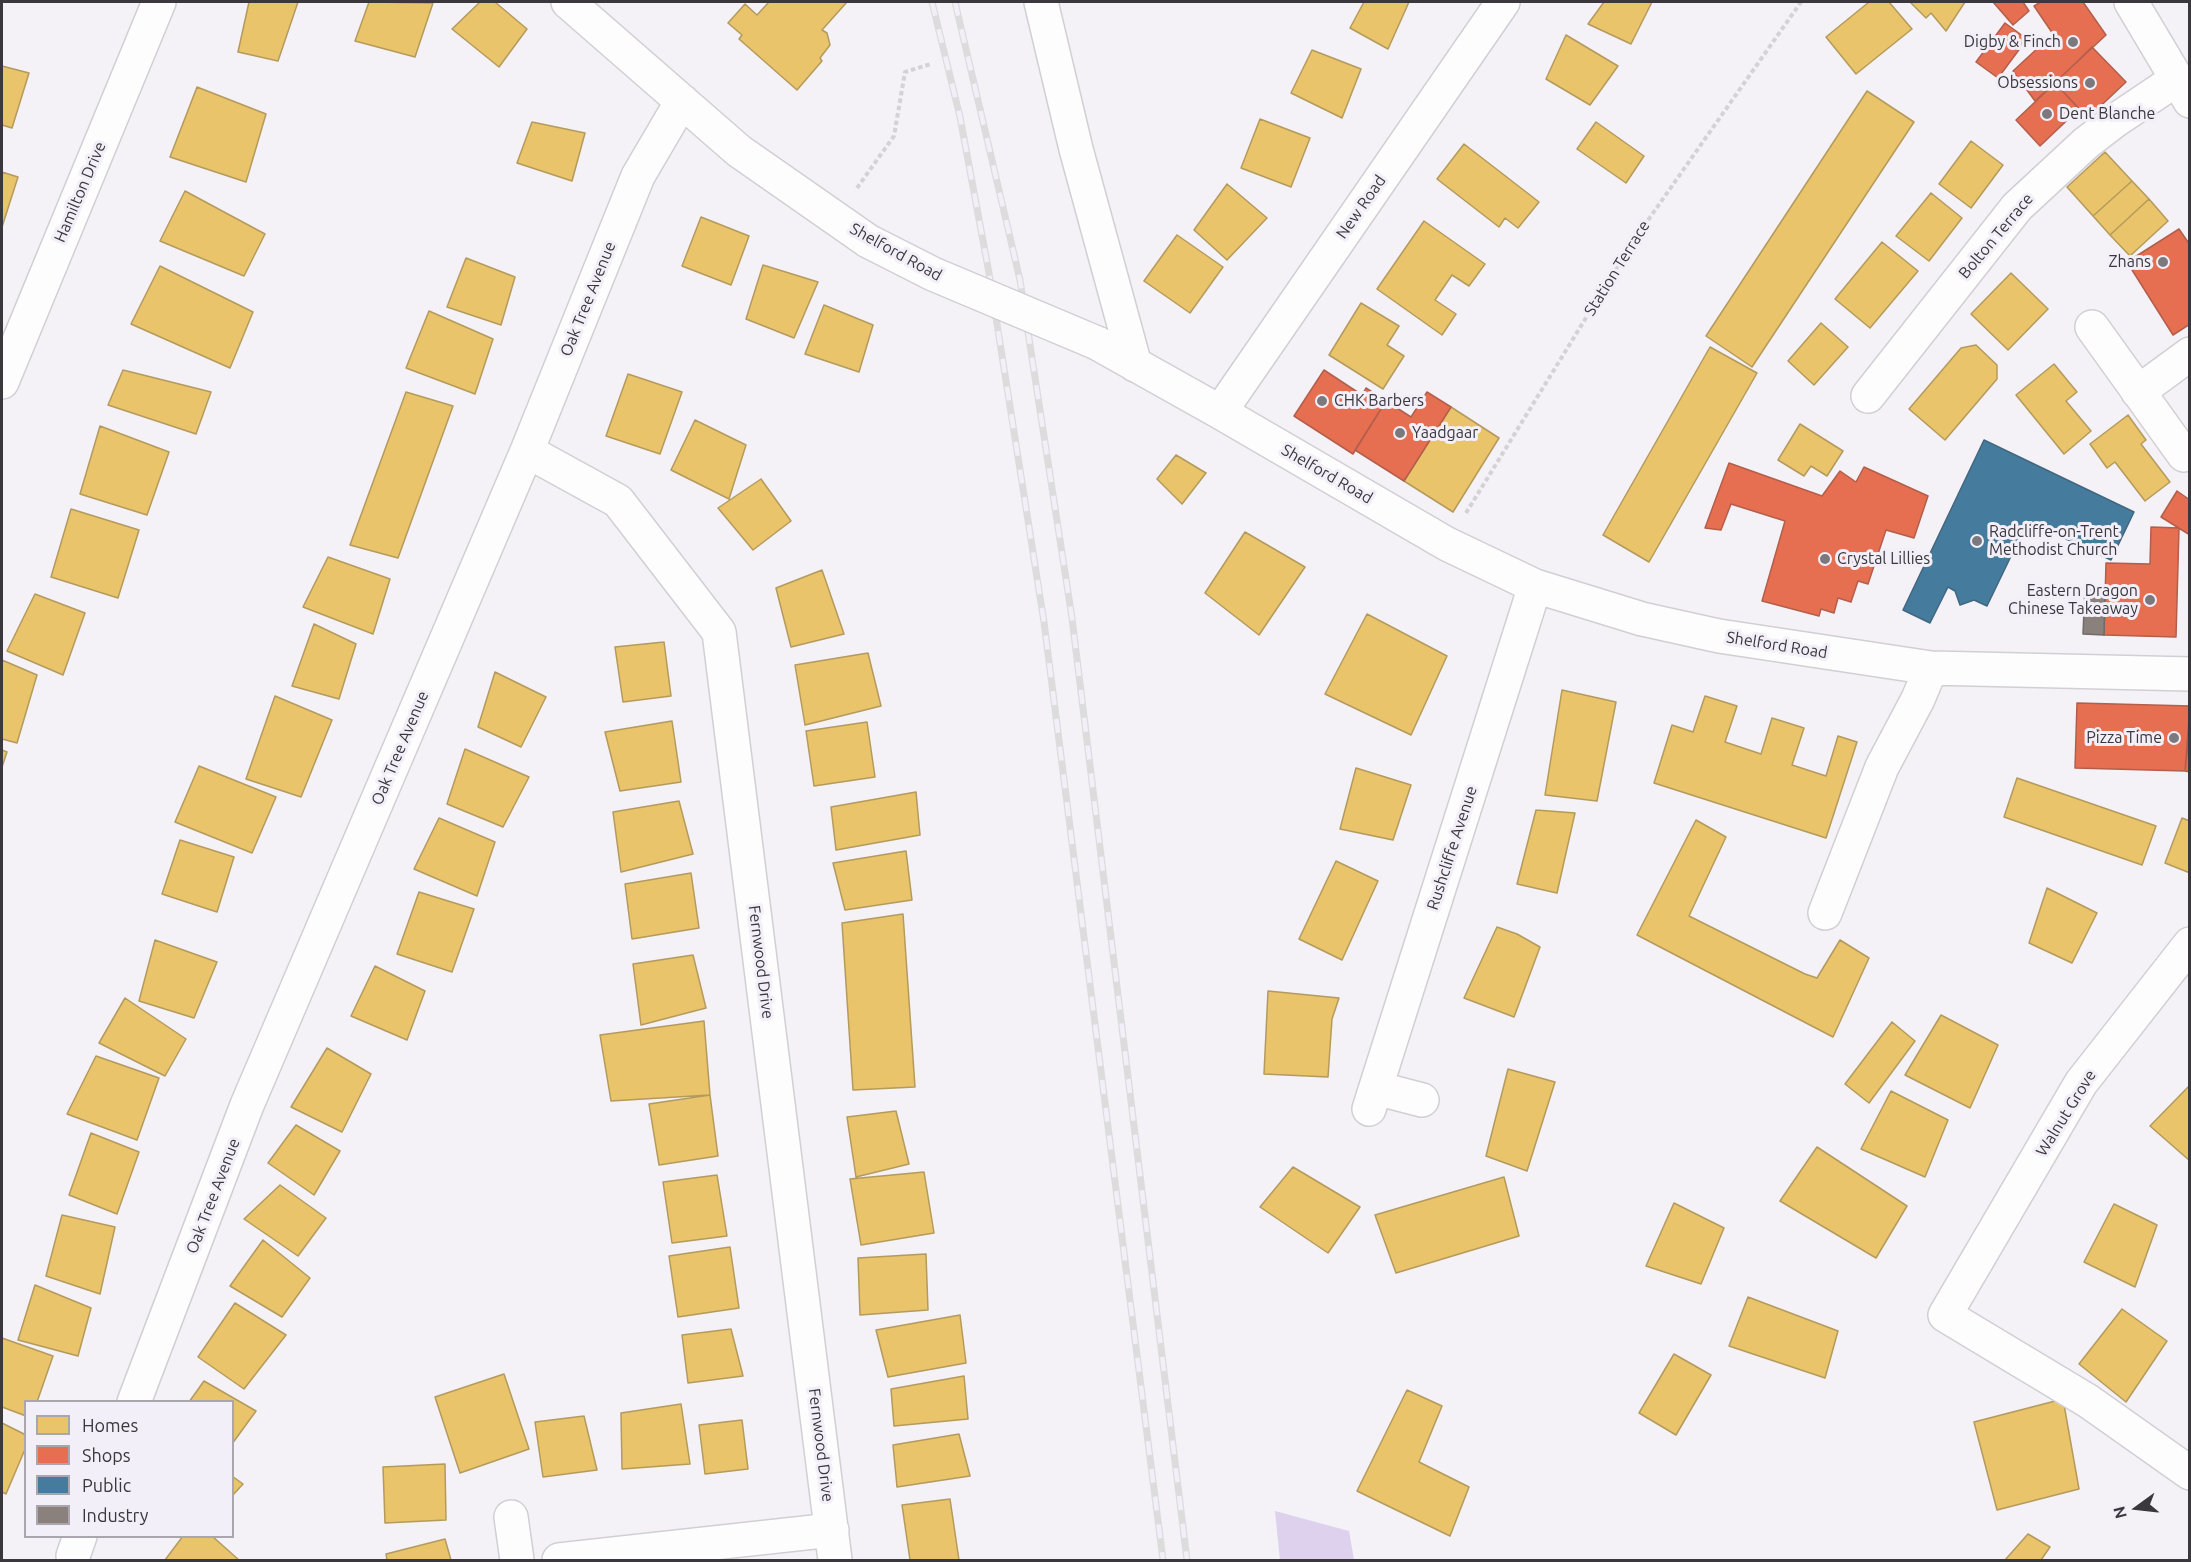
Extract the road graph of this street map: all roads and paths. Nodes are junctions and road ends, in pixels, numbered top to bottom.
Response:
1 (159, 2) edge
2 (568, 2) edge
3 (1041, 2) edge
4 (1503, 2) edge
5 (1801, 2) edge
6 (2131, 2) edge
7 (931, 64) dead end
8 (2185, 90) edge
9 (682, 101) junction
10 (862, 184) dead end
11 (2092, 327) dead end
12 (2190, 354) edge
13 (1136, 365) junction
14 (2, 382) edge
15 (2138, 392) junction
16 (1868, 396) dead end
17 (1220, 412) junction
18 (527, 451) junction
19 (2184, 455) dead end
20 (1447, 544) junction
21 (1535, 586) junction
22 (1931, 668) junction
23 (2190, 674) edge
24 (1825, 913) dead end
25 (2190, 944) edge
26 (1422, 1100) dead end
27 (134, 1400) edge
28 (2190, 1473) edge
29 (511, 1517) dead end
30 (834, 1545) edge
31 (517, 1560) edge
32 (559, 1560) edge

1 - 14 street, Hamilton Drive
2 - 9 street, Shelford Road
3 - 13 street
4 - 17 street, New Road
5 - 20 path, Station Terrace
6 - 8 street
7 - 10 path
8 - 16 street, Bolton Terrace
9 - 13 street, Shelford Road, bridge
9 - 18 street, Oak Tree Avenue
11 - 15 street
12 - 15 street
13 - 17 street, Shelford Road
15 - 19 street
17 - 20 street, Shelford Road
18 - 27 street, Oak Tree Avenue
18 - 30 street, Fernwood Drive
20 - 21 street, Shelford Road
21 - 22 street, Shelford Road
21 - 26 street, Rushcliffe Avenue
22 - 23 street, Shelford Road
22 - 24 street
25 - 28 street, Walnut Grove
29 - 31 street
30 - 32 street

